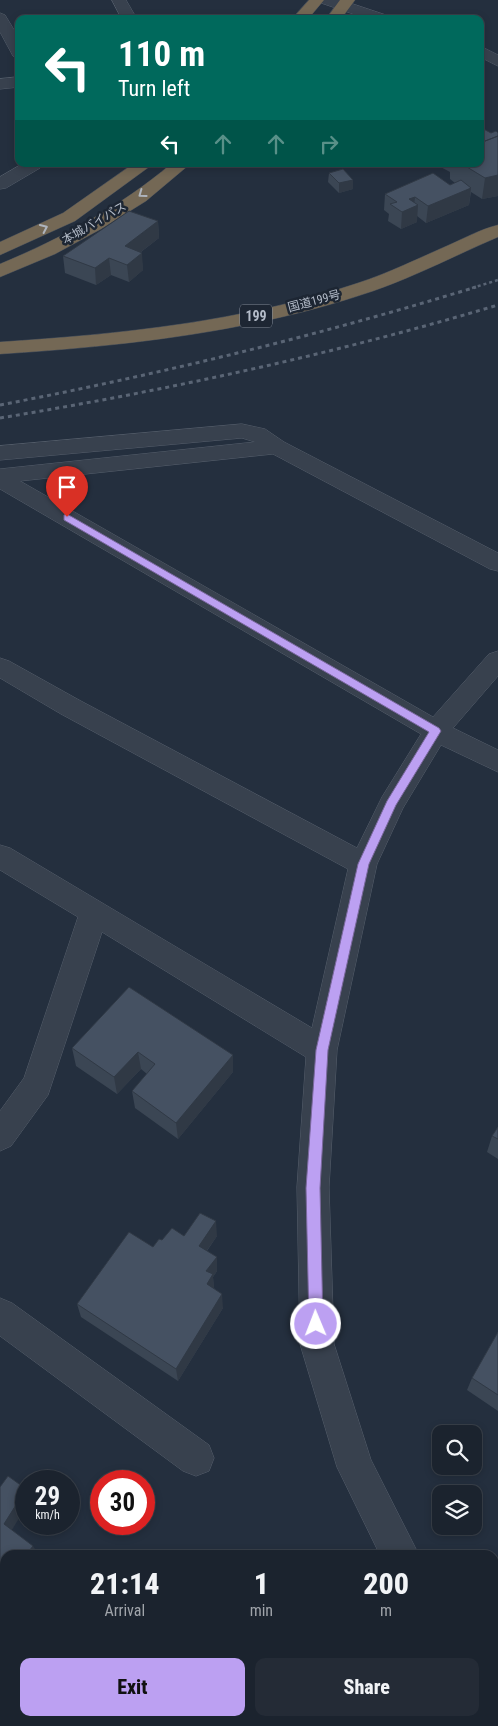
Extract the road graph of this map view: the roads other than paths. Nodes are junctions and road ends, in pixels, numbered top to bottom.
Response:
1 (119, 0) edge
2 (317, 0) edge
3 (326, 0) edge
4 (346, 3) edge
5 (128, 15) edge
6 (303, 15) edge
7 (336, 15) edge
8 (374, 15) edge
9 (0, 18) edge
10 (15, 46) edge
11 (484, 54) edge
12 (498, 60) edge
13 (15, 82) edge
14 (0, 84) edge
15 (29, 167) edge
16 (140, 167) edge
17 (177, 167) edge
18 (0, 184) edge
19 (498, 230) edge
20 (0, 249) edge
21 (0, 271) edge
22 (0, 348) edge
23 (276, 447) junction
24 (0, 452) edge
25 (0, 477) edge
26 (498, 563) edge
27 (498, 660) edge
28 (0, 667) edge
29 (436, 731) junction
30 (498, 762) edge
31 (0, 856) edge
32 (364, 864) junction
33 (94, 913) junction
34 (322, 1050) junction
35 (0, 1136) edge
36 (0, 1315) edge
37 (196, 1458) dead end
38 (397, 1550) edge

1 - 5 street
2 - 6 highway
3 - 4 street
4 - 7 highway
4 - 8 street
9 - 10 street
11 - 12 street
13 - 14 street
15 - 18 street
20 -> 16 highway, 本城バイパス
17 -> 21 highway, 本城バイパス
19 - 22 highway, 国道199号 / 199
23 - 24 street
23 - 25 street
23 - 26 street
25 - 29 street
27 - 29 street
28 - 32 street
29 - 30 street
29 - 32 street
31 - 33 street
32 - 34 street
33 - 34 street
33 - 35 street
34 - 38 street
36 - 37 street

